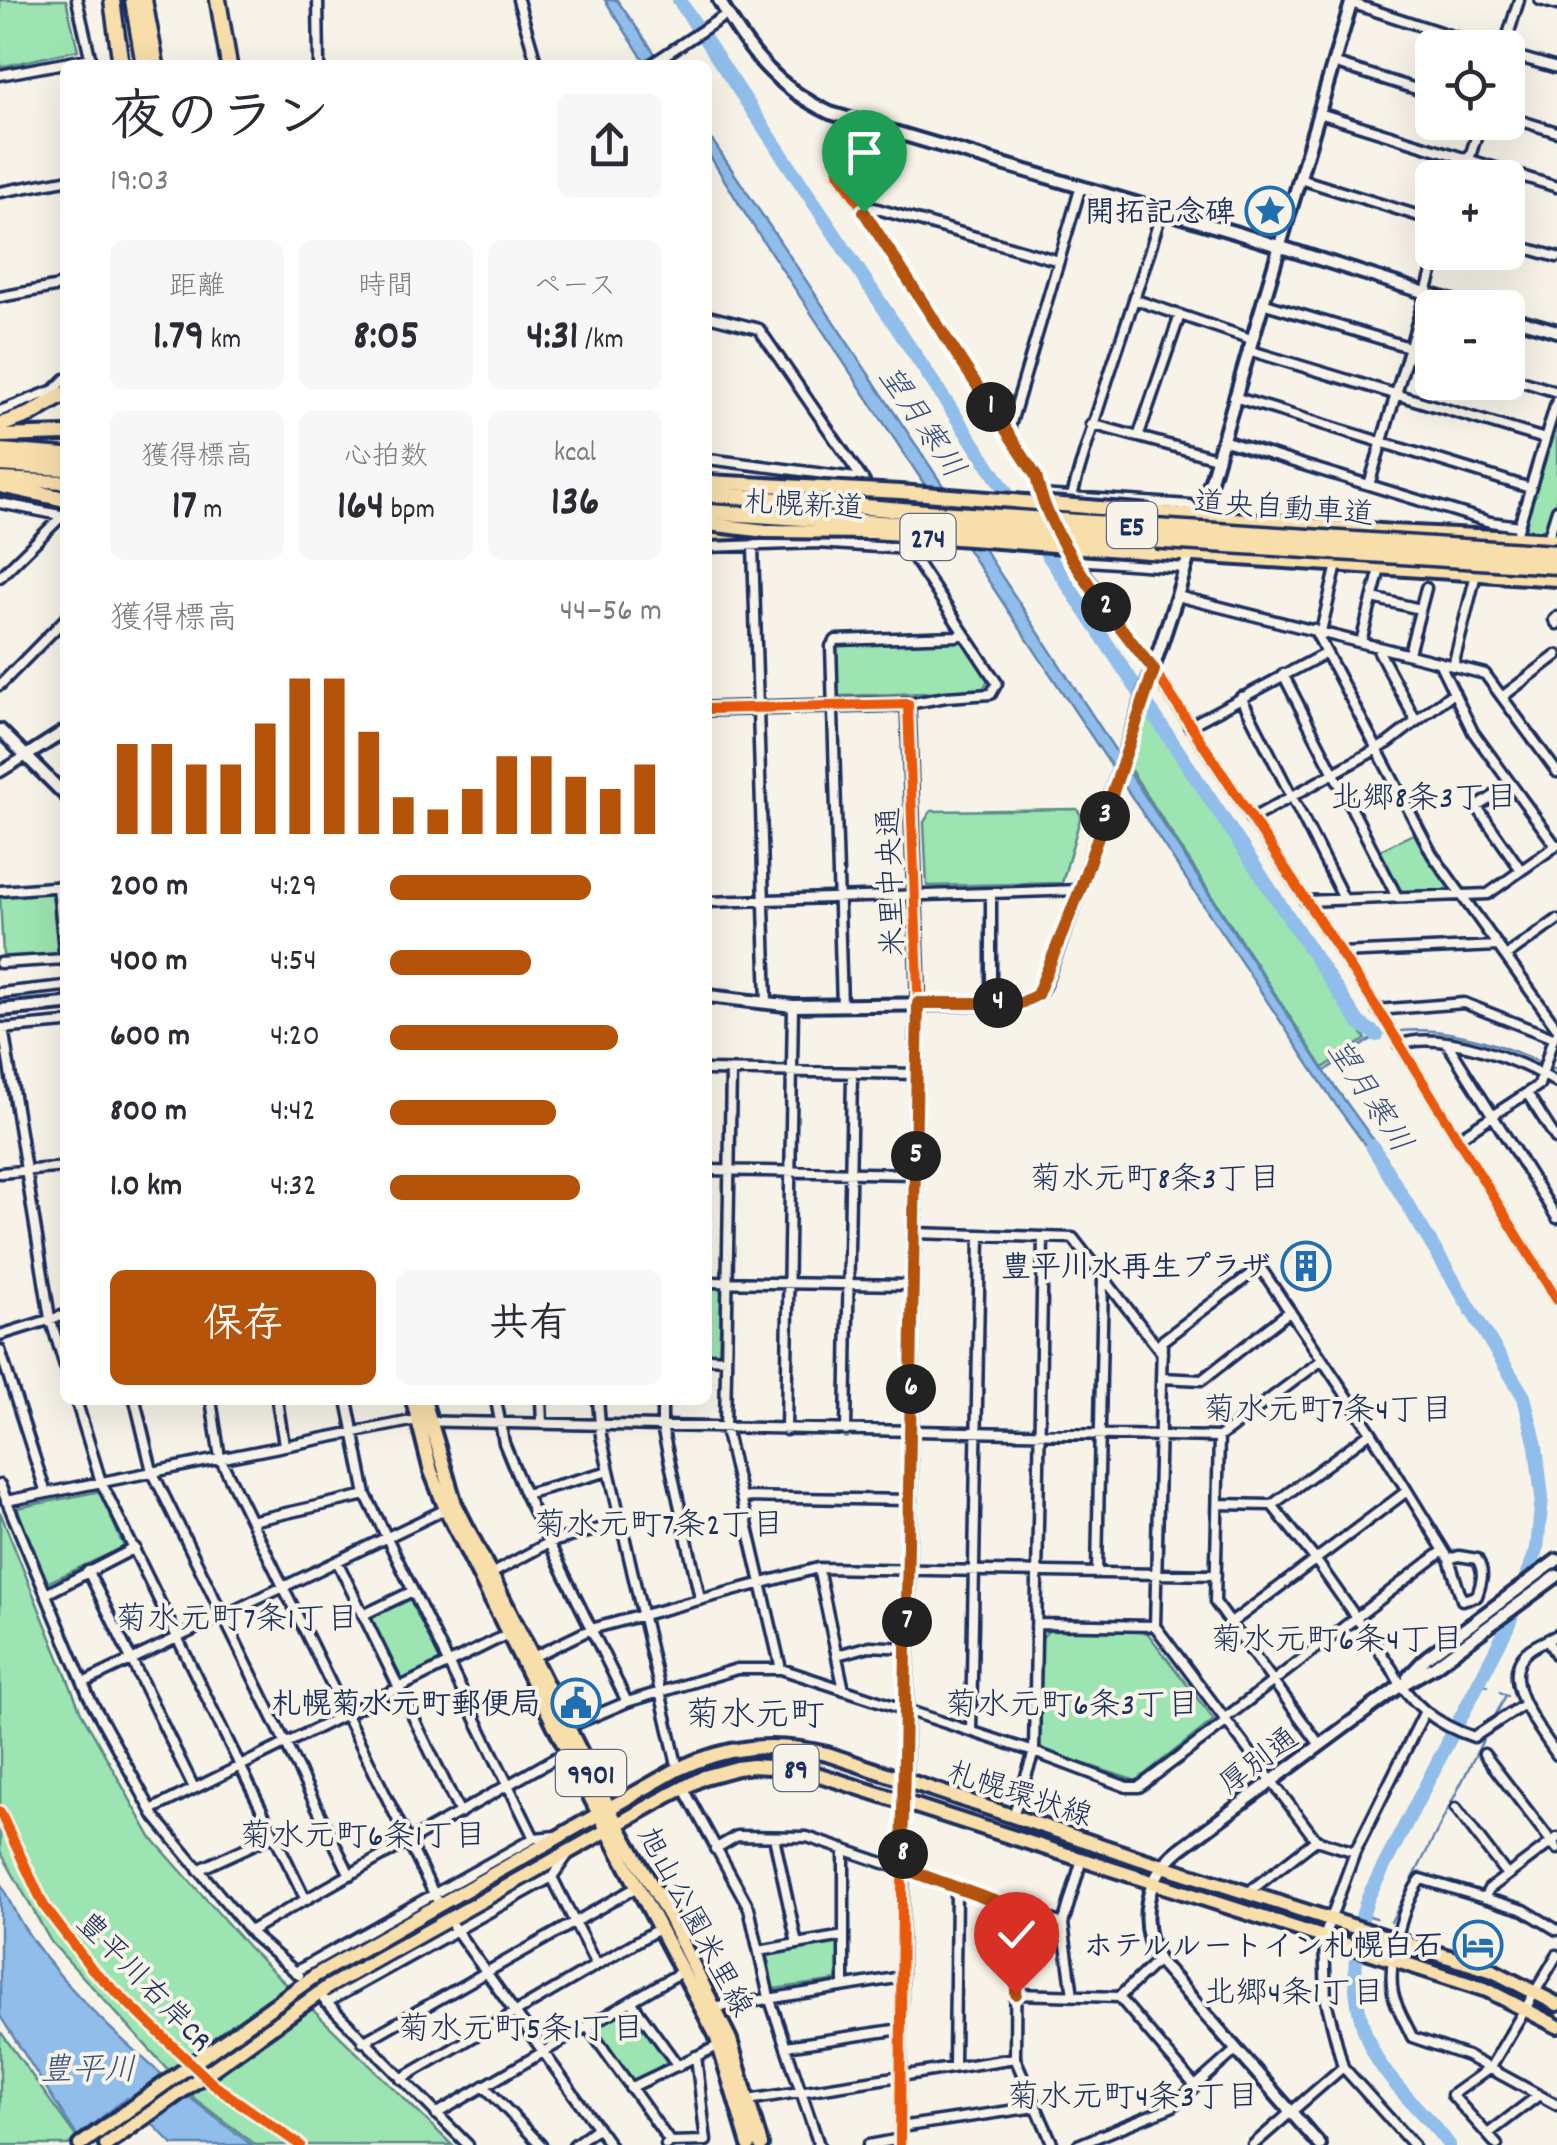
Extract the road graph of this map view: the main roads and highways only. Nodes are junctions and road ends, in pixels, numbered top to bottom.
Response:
1 (112, 0) edge
2 (133, 0) edge
3 (144, 0) edge
4 (218, 0) edge
5 (227, 57) edge
6 (121, 60) edge
7 (143, 60) edge
8 (155, 60) edge
9 (60, 397) edge
10 (2, 432) edge
11 (60, 442) edge
12 (60, 443) edge
13 (0, 452) edge
14 (0, 464) edge
15 (60, 468) edge
16 (712, 479) edge
17 (0, 481) edge
18 (58, 481) edge
19 (60, 490) edge
20 (712, 494) edge
21 (60, 498) edge
22 (712, 512) edge
23 (712, 524) edge
24 (766, 531) junction
25 (712, 533) edge
26 (1554, 544) edge
27 (1557, 566) edge
28 (1557, 579) edge
29 (416, 1405) edge
30 (424, 1405) edge
31 (424, 1422) junction
32 (514, 1631) junction
33 (604, 1811) junction
34 (612, 1827) junction
35 (1557, 2004) edge
36 (709, 2010) junction
37 (1557, 2026) edge
38 (725, 2043) junction
39 (80, 2145) edge
40 (106, 2145) edge
41 (749, 2145) edge
42 (761, 2145) edge

1 - 6 highway
2 - 7 highway
3 - 8 highway
4 - 5 highway
9 - 10 highway
10 - 11 main road
12 - 13 highway
14 - 15 highway
16 - 26 main road, 札幌新道 / 274, bridge
17 - 18 main road
17 - 19 main road
17 - 21 highway
20 - 26 highway, 道央自動車道 / E5, bridge
22 - 27 highway, 道央自動車道 / E5, bridge
23 - 24 main road, 札幌新道 / 274, bridge
24 - 25 main road, bridge
24 - 28 main road, 札幌新道 / 274, bridge
29 - 31 main road, 旭山公園米里線 / 9901
30 - 31 main road, 旭山公園米里線 / 9901
31 - 32 main road, 旭山公園米里線 / 9901
31 - 32 main road, 旭山公園米里線 / 9901
32 - 33 main road, 旭山公園米里線 / 9901
32 - 33 main road, 旭山公園米里線 / 9901
33 - 34 main road, 旭山公園米里線 / 9901
33 - 35 main road, 札幌環状線 / 89
33 - 39 main road, 札幌環状線 / 89
34 - 36 main road, 旭山公園米里線 / 9901
34 - 36 main road, 旭山公園米里線 / 9901
34 - 37 main road, 札幌環状線 / 89
34 - 40 main road, 札幌環状線 / 89
36 - 38 main road, 旭山公園米里線 / 9901
38 - 41 main road, 旭山公園米里線 / 9901
38 - 42 main road, 旭山公園米里線 / 9901

